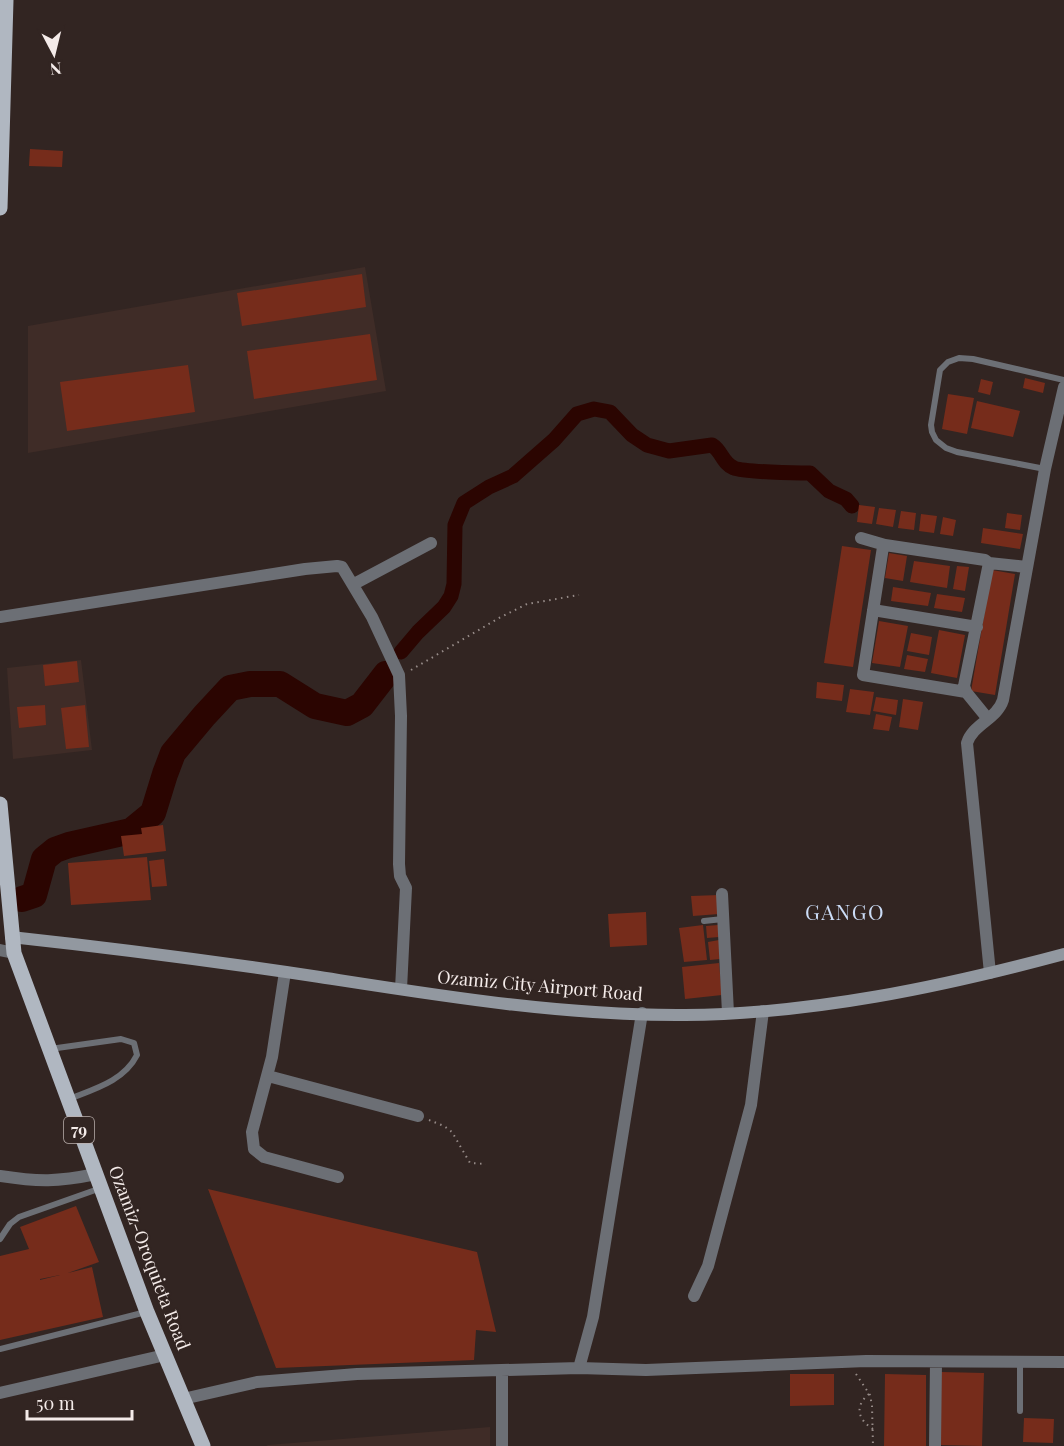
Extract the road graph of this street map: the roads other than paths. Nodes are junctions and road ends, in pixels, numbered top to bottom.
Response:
1 (6, 0) edge
2 (0, 207) edge
3 (1064, 380) edge
4 (1064, 387) edge
5 (1046, 469) junction
6 (861, 538) dead end
7 (431, 543) dead end
8 (885, 545) junction
9 (989, 563) junction
10 (1028, 567) junction
11 (354, 584) junction
12 (873, 610) junction
13 (0, 617) edge
14 (977, 627) junction
15 (966, 692) junction
16 (988, 719) junction
17 (0, 804) edge
18 (722, 894) dead end
19 (723, 919) junction
20 (705, 921) dead end
21 (11, 937) junction
22 (7, 951) edge
23 (1064, 954) edge
24 (285, 972) junction
25 (990, 973) junction
26 (401, 989) junction
27 (763, 1011) junction
28 (642, 1013) junction
29 (728, 1013) junction
30 (49, 1049) junction
31 (268, 1076) junction
32 (68, 1100) junction
33 (418, 1116) road end
34 (0, 1176) edge
35 (338, 1177) dead end
36 (98, 1181) junction
37 (0, 1239) edge
38 (694, 1296) dead end
39 (147, 1312) junction
40 (0, 1349) edge
41 (165, 1355) junction
42 (936, 1362) junction
43 (1020, 1362) junction
44 (1064, 1362) edge
45 (579, 1368) junction
46 (501, 1371) junction
47 (0, 1393) edge
48 (183, 1399) junction
49 (1020, 1411) dead end
50 (203, 1446) edge
51 (502, 1446) edge
52 (935, 1446) edge

1 - 2 main road
3 - 5 lane
4 - 5 street
5 - 10 street
6 - 8 street
7 - 11 street
8 - 9 street
8 - 12 street
9 - 10 street
9 - 14 street
10 - 16 street
11 - 13 street
11 - 26 street
12 - 14 street
12 - 15 street
14 - 15 street
15 - 16 street
16 - 25 street
17 - 21 main road, Ozamiz-Oroquieta Road / 79
18 - 19 street
19 - 20 lane
19 - 29 street
21 - 22 main road, Ozamiz-Oroquieta Road / 79
21 - 24 main road, Ozamiz City Airport Road
22 - 30 main road, Ozamiz-Oroquieta Road / 79
23 - 25 main road, Ozamiz City Airport Road
24 - 26 main road, Ozamiz City Airport Road
24 - 31 street
25 - 27 main road, Ozamiz City Airport Road
26 - 28 main road, Ozamiz City Airport Road
27 - 29 main road, Ozamiz City Airport Road
27 - 38 street
28 - 29 main road, Ozamiz City Airport Road
28 - 45 street
30 - 32 main road, Ozamiz-Oroquieta Road / 79
30 - 32 lane
31 - 33 street
31 - 35 street
32 - 36 main road, Ozamiz-Oroquieta Road / 79
34 - 36 street
36 - 37 lane
36 - 39 main road, Ozamiz-Oroquieta Road / 79
39 - 40 lane
39 - 41 main road, Ozamiz-Oroquieta Road / 79
41 - 47 street
41 - 48 main road, Ozamiz-Oroquieta Road / 79
42 - 43 street
42 - 45 street
42 - 52 street
43 - 44 street
43 - 49 lane
45 - 46 street
46 - 48 street
46 - 51 street
48 - 50 main road, Ozamiz-Oroquieta Road / 79

